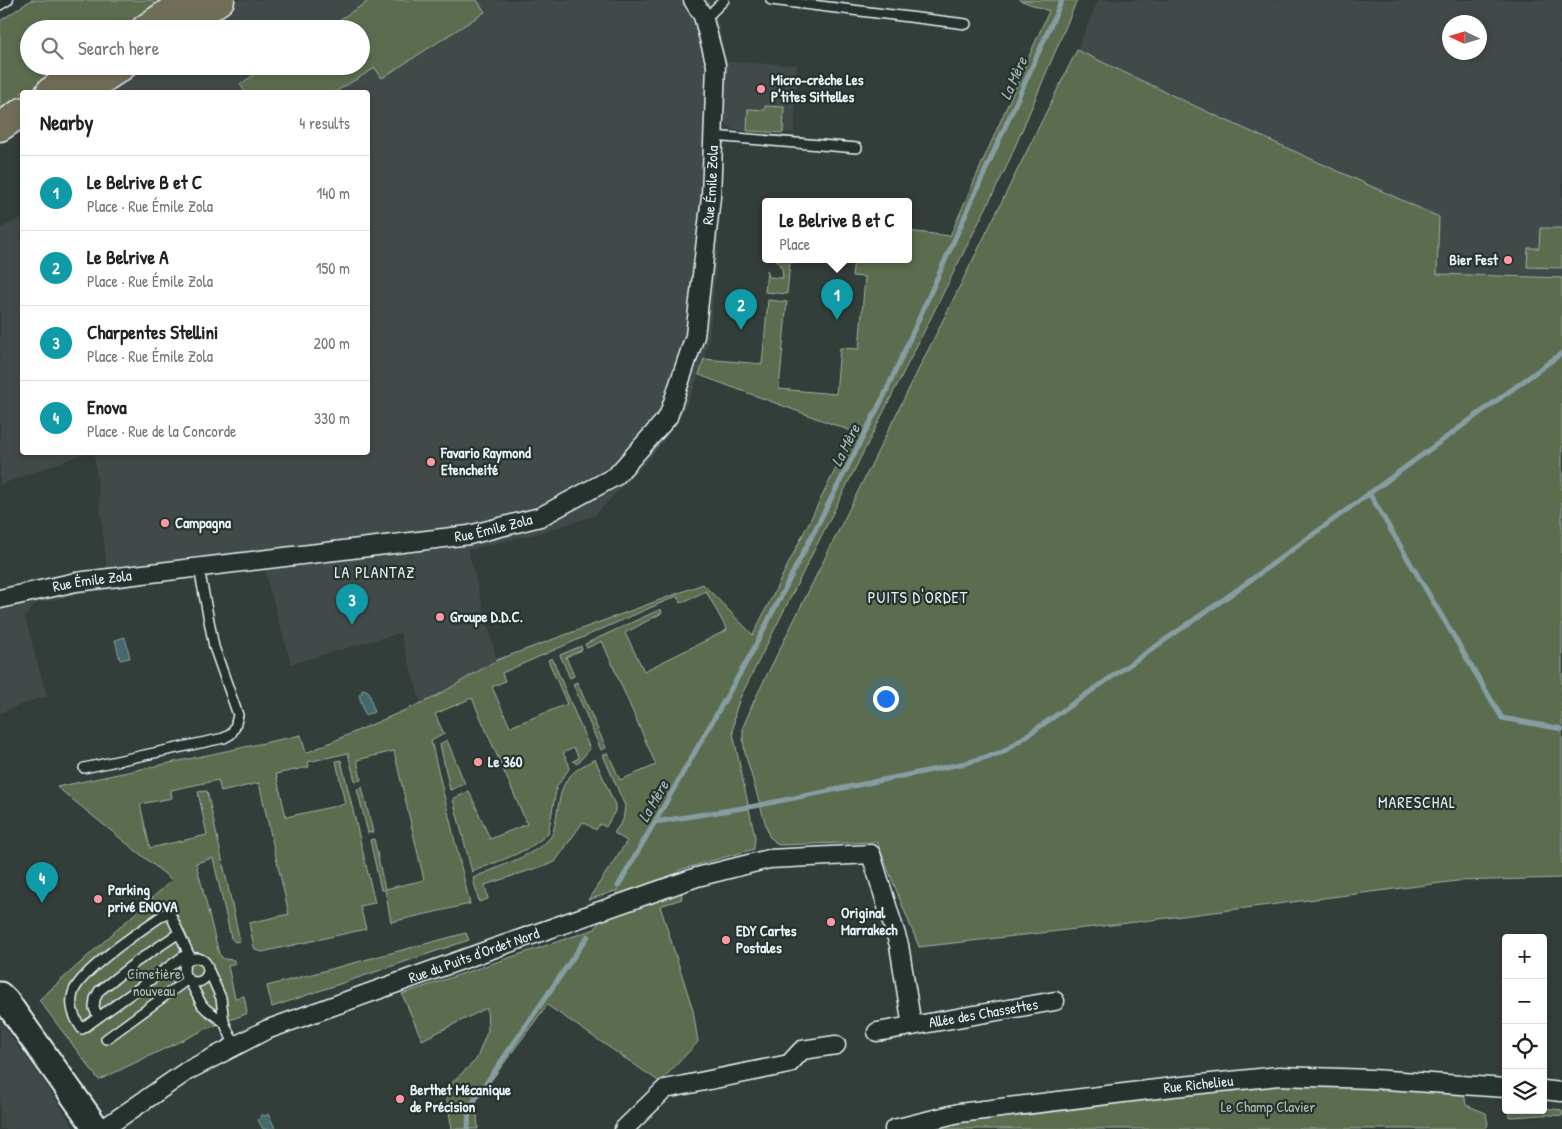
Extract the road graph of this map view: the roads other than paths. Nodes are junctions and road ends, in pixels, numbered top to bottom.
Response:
1 (8, 0) edge
2 (187, 0) edge
3 (197, 0) edge
4 (220, 0) edge
5 (693, 0) edge
6 (724, 0) edge
7 (771, 0) edge
8 (0, 5) edge
9 (158, 20) edge
10 (185, 20) edge
11 (191, 20) edge
12 (704, 20) junction
13 (966, 24) dead end
14 (76, 75) edge
15 (108, 75) edge
16 (53, 90) edge
17 (86, 90) edge
18 (11, 126) edge
19 (712, 136) junction
20 (0, 148) edge
21 (857, 148) dead end
22 (199, 568) junction
23 (0, 599) edge
24 (84, 768) dead end
25 (871, 854) joint
26 (179, 933) junction
27 (189, 956) junction
28 (209, 970) junction
29 (188, 979) junction
30 (0, 995) edge
31 (1055, 1001) dead end
32 (98, 1017) junction
33 (224, 1022) junction
34 (912, 1026) junction
35 (877, 1032) dead end
36 (106, 1040) dead end
37 (836, 1045) dead end
38 (235, 1046) junction
39 (1502, 1088) edge
40 (1547, 1090) edge
41 (1562, 1092) edge
42 (97, 1129) edge
43 (103, 1129) edge
44 (624, 1129) edge
45 (894, 1129) edge

1 - 8 lane
2 - 9 main road
3 - 10 main road
4 - 11 main road
5 - 12 street, Rue Émile Zola
6 - 12 lane
7 - 13 lane
12 - 19 street, Rue Émile Zola
14 - 16 main road
15 - 17 main road
18 - 20 main road
19 - 21 lane, Rue Émile Zola
19 - 22 street, Rue Émile Zola
22 - 23 street, Rue Émile Zola
22 - 24 lane
25 - 34 street, Allée des Chassettes
25 - 38 street, Rue du Puits d'Ordet Nord
26 - 27 lane
26 - 32 lane
26 - 32 lane
27 - 28 lane
27 - 29 lane
27 - 32 lane
28 - 29 lane
28 - 33 lane
29 - 33 lane
29 - 36 lane
30 - 42 street
31 - 34 street, Allée des Chassettes
33 - 38 lane
34 - 35 street, Allée des Chassettes
37 - 44 street
38 - 43 street, Rue du Puits d'Ordet Nord
39 - 45 street, Rue Richelieu
40 - 41 street

